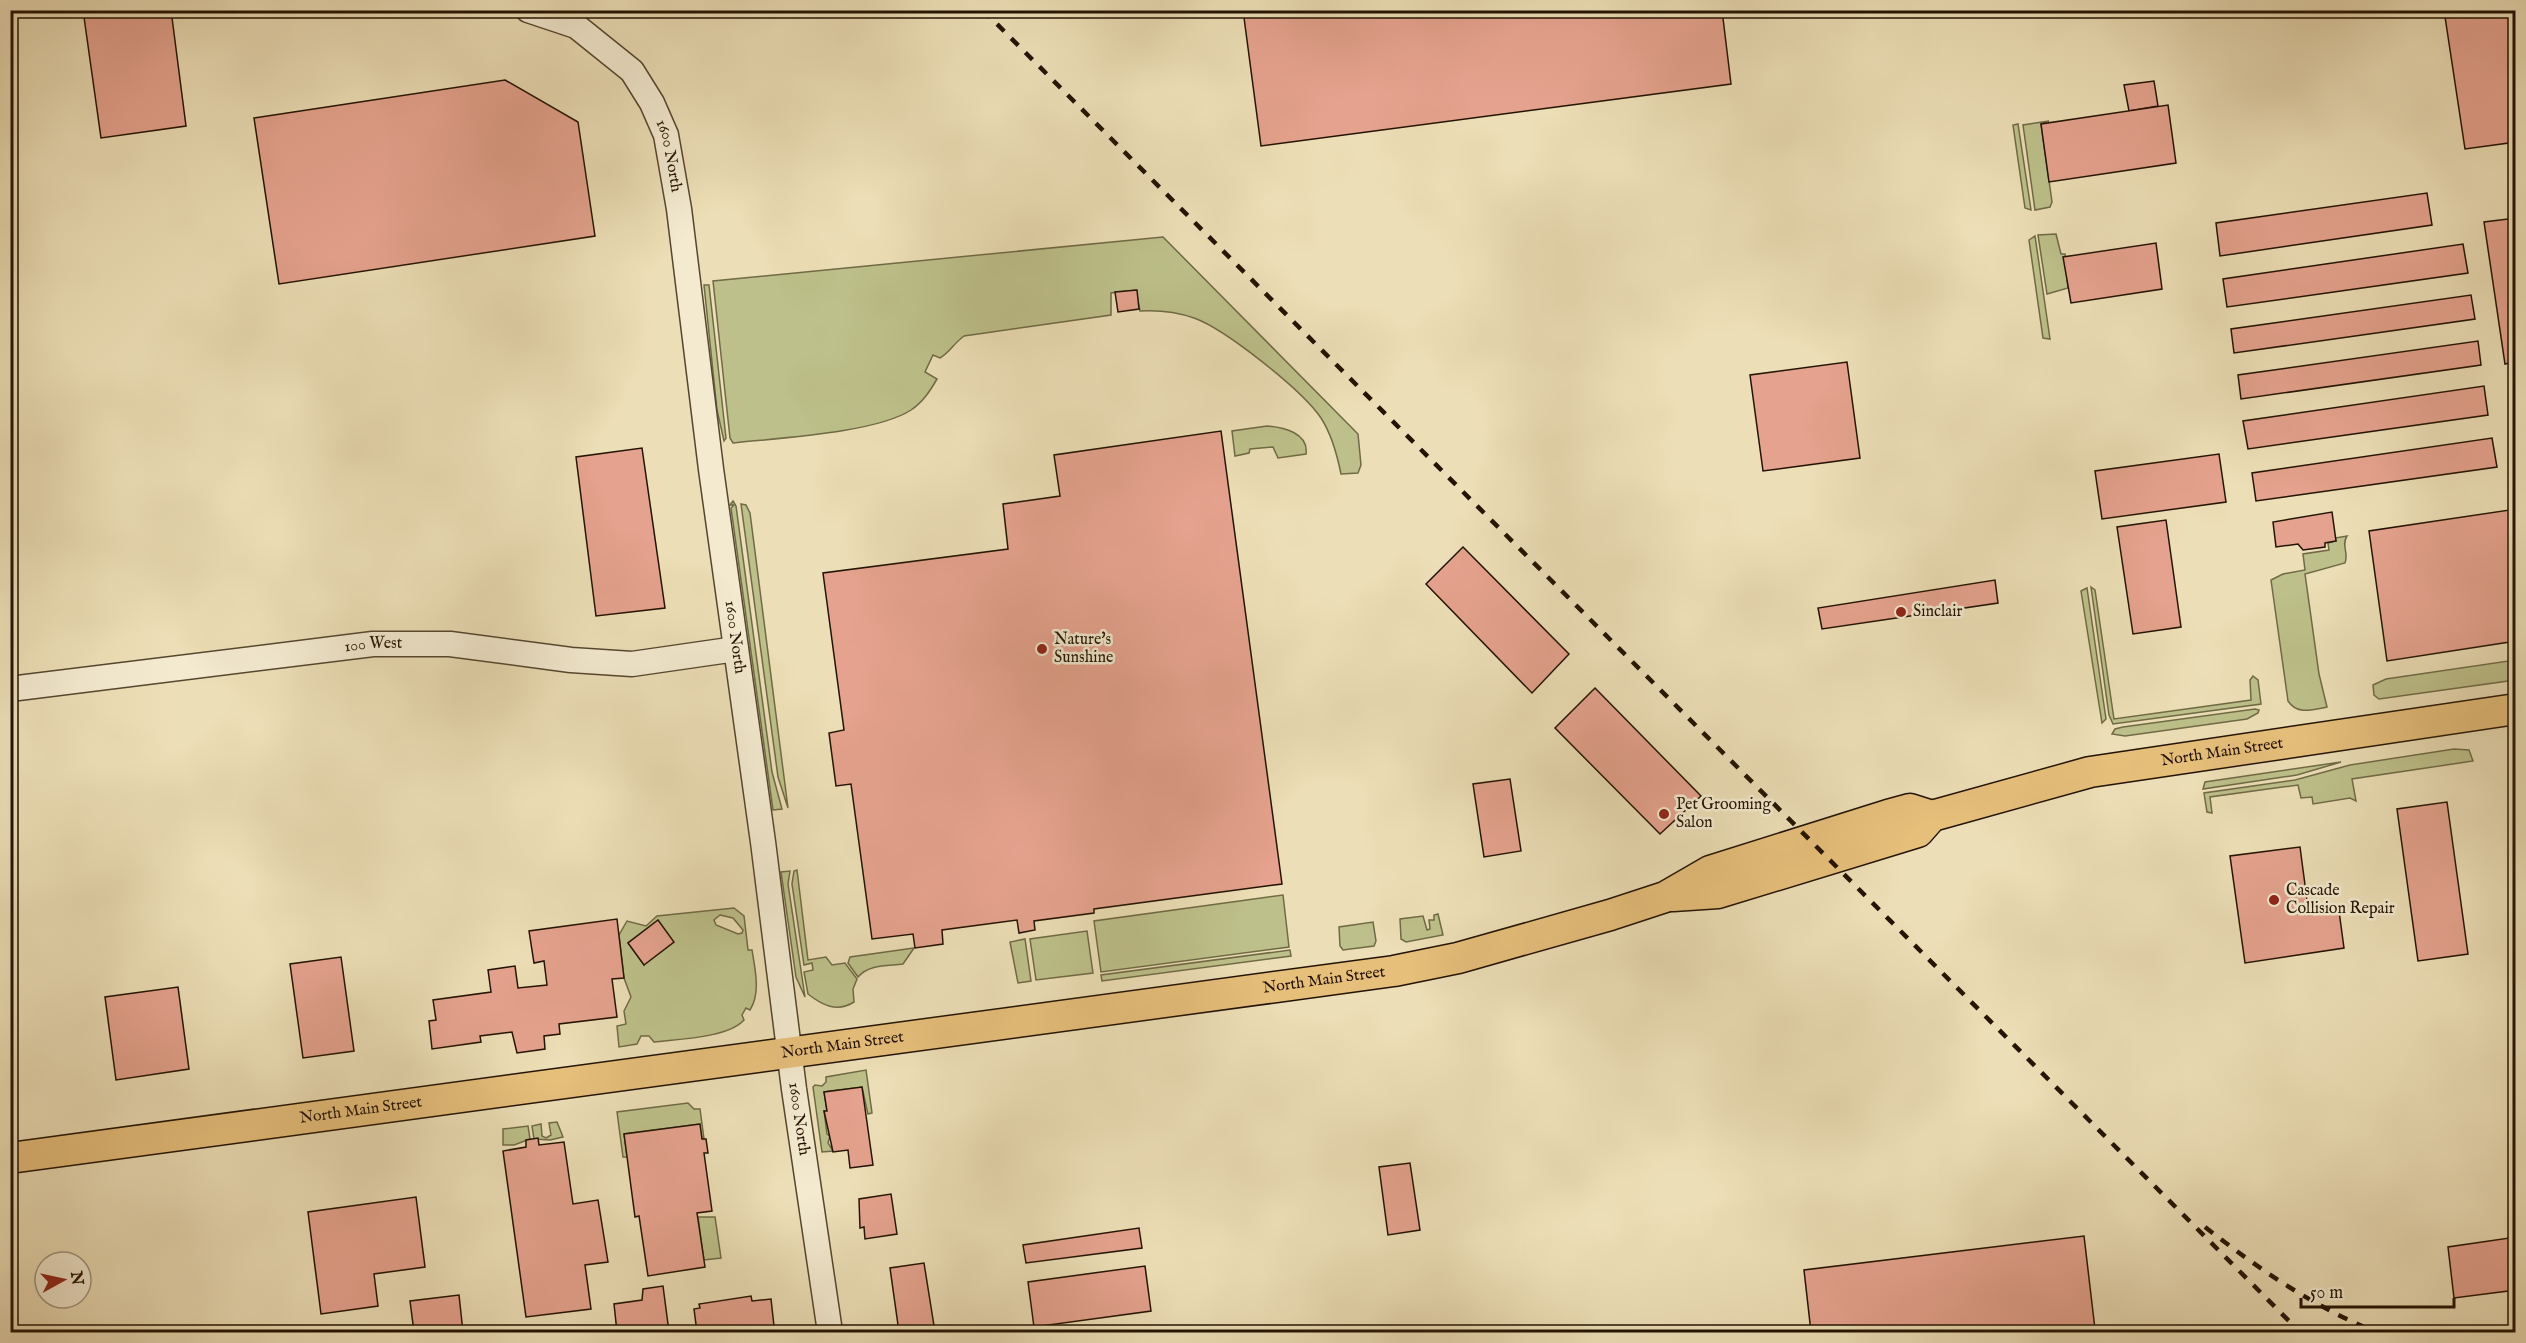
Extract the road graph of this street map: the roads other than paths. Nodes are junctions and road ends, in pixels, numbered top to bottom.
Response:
1 (528, 10) edge
2 (736, 649) junction
3 (10, 689) edge
4 (2516, 710) edge
5 (789, 1053) junction
6 (10, 1158) edge
7 (830, 1332) edge

1 - 2 street, 1600 North
2 - 3 street, 100 West
2 - 5 street, 1600 North
4 - 5 main road, North Main Street
5 - 6 main road, North Main Street
5 - 7 street, 1600 North

